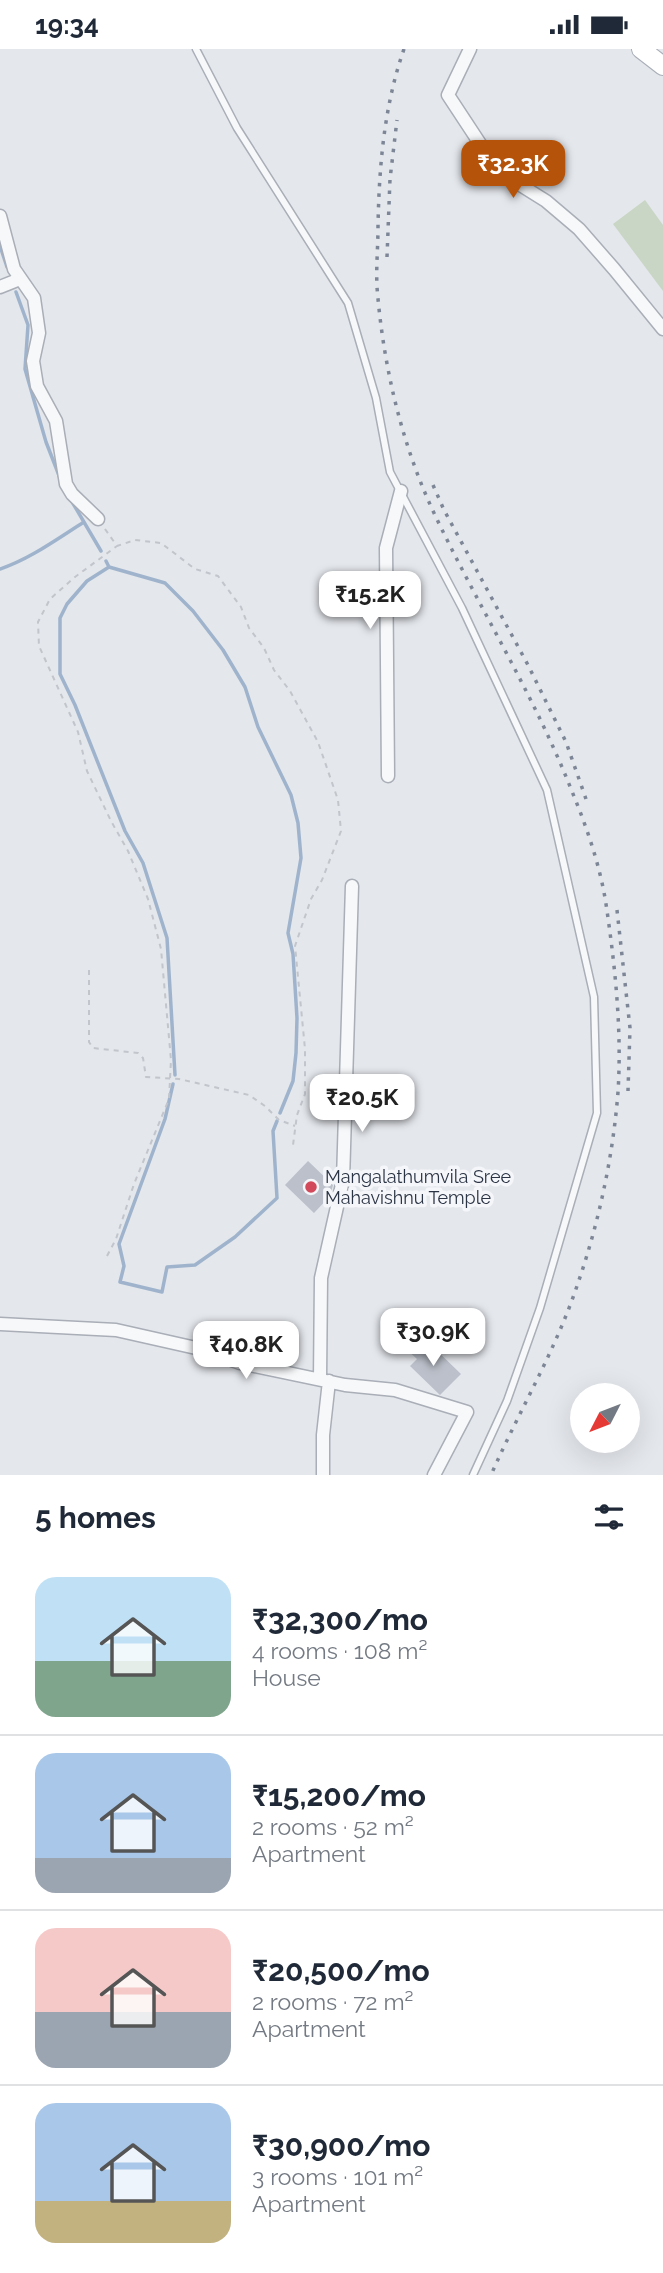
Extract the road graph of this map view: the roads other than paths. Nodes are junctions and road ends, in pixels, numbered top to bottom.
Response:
1 (195, 49) edge
2 (470, 49) edge
3 (641, 49) edge
4 (663, 66) edge
5 (0, 216) edge
6 (20, 279) junction
7 (0, 287) edge
8 (663, 330) edge
9 (401, 491) junction
10 (98, 519) road end
11 (388, 776) dead end
12 (352, 886) dead end
13 (0, 1324) edge
14 (324, 1380) junction
15 (323, 1475) edge
16 (434, 1475) edge
17 (473, 1475) edge

1 - 9 lane
2 - 8 street
3 - 4 main road
5 - 6 street
6 - 7 street
6 - 10 street
9 - 11 street
9 - 17 lane
12 - 14 street
13 - 14 street
14 - 15 street
14 - 16 street

